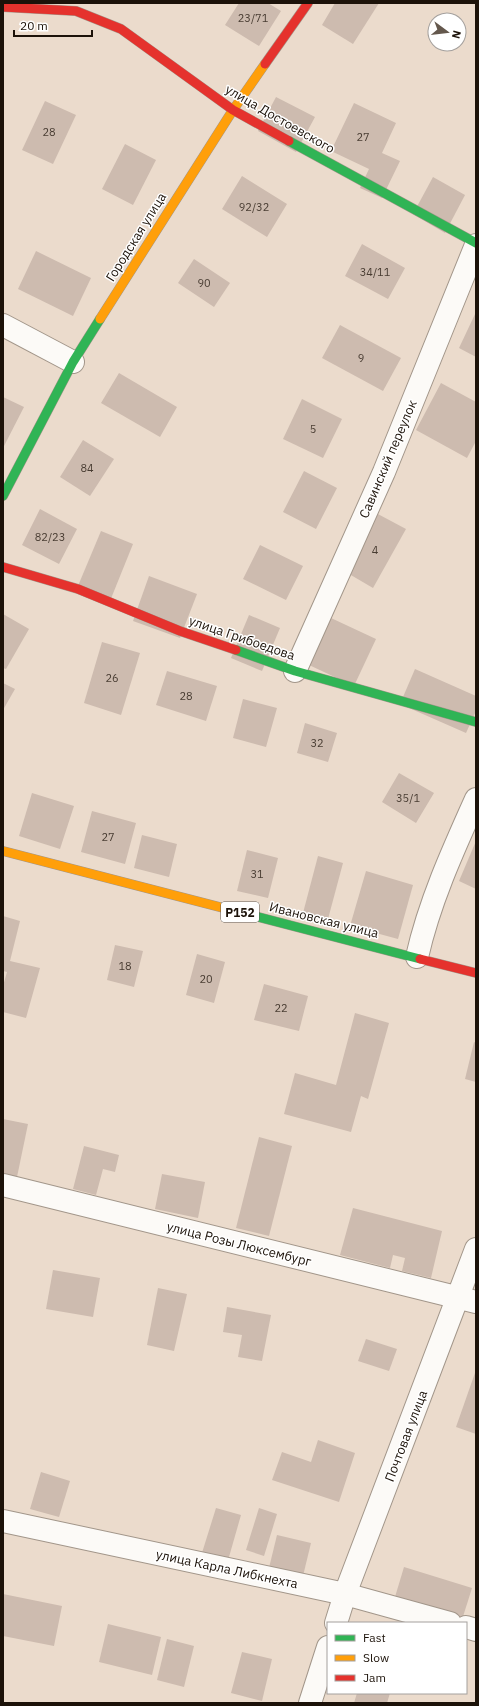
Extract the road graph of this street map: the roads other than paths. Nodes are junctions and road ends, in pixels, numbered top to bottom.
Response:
1 (308, 3) edge
2 (3, 7) edge
3 (73, 7) edge
4 (233, 110) junction
5 (476, 244) edge
6 (3, 325) edge
7 (73, 362) junction
8 (3, 496) edge
9 (3, 567) edge
10 (295, 671) junction
11 (476, 722) edge
12 (476, 799) edge
13 (3, 851) edge
14 (417, 958) junction
15 (476, 973) edge
16 (3, 1185) edge
17 (476, 1249) edge
18 (467, 1300) edge
19 (3, 1521) edge
20 (345, 1594) junction
21 (336, 1622) edge
22 (446, 1622) edge
23 (327, 1650) edge
24 (310, 1703) edge

1 - 4 street, Городская улица
2 - 3 street, улица Достоевского
3 - 4 street, улица Достоевского
4 - 5 street, улица Достоевского
4 - 7 street, Городская улица
5 - 10 street, Савинский переулок
6 - 7 street
7 - 8 street, Городская улица
9 - 10 street, улица Грибоедова
10 - 11 street, улица Грибоедова
12 - 14 street
13 - 14 street, Ивановская улица / Р152
14 - 15 street, Ивановская улица / Р152
16 - 18 street, улица Розы Люксембург
17 - 18 street, Почтовая улица
18 - 20 street, Почтовая улица
19 - 20 street, улица Карла Либкнехта
20 - 21 street, Почтовая улица
20 - 22 street, улица Карла Либкнехта
23 - 24 street

